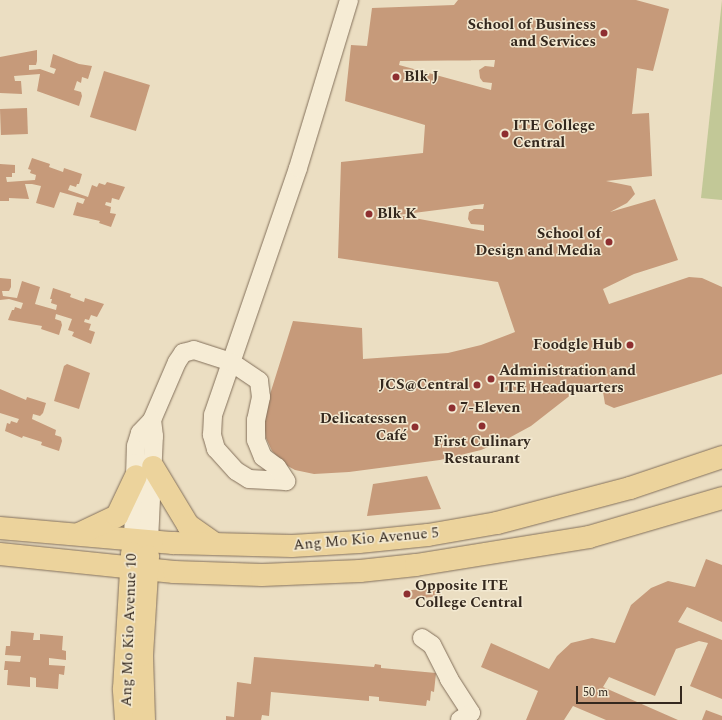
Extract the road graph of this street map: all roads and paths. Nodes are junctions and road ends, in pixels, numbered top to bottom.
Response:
1 (349, 0) edge
2 (231, 362) junction
3 (722, 457) edge
4 (144, 471) junction
5 (722, 498) edge
6 (0, 528) edge
7 (78, 534) junction
8 (141, 540) junction
9 (214, 544) junction
10 (0, 554) edge
11 (139, 569) junction
12 (422, 638) dead end
13 (126, 720) edge
14 (144, 720) edge
15 (460, 720) edge

1 - 2 street
2 - 2 street
2 - 4 street
3 - 9 main road, Ang Mo Kio Avenue 5
4 - 7 main road
4 - 8 street
4 - 9 main road
5 - 11 main road, Ang Mo Kio Avenue 5
6 - 7 main road, Ang Mo Kio Avenue 5
7 - 8 main road, Ang Mo Kio Avenue 5
8 - 9 main road, Ang Mo Kio Avenue 5
8 - 11 main road, Ang Mo Kio Avenue 10
10 - 11 main road, Ang Mo Kio Avenue 5
11 - 13 main road, Ang Mo Kio Avenue 10
11 - 14 main road, Ang Mo Kio Avenue 10
12 - 15 street

